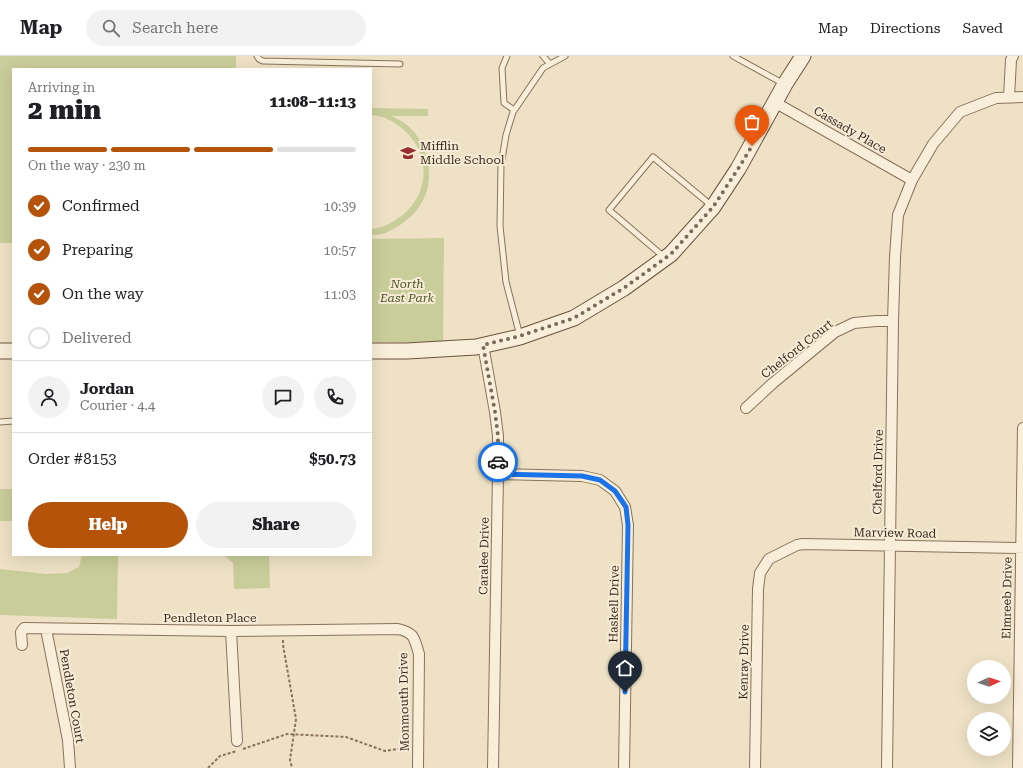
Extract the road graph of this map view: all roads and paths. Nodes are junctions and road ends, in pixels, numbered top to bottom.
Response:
1 (257, 56) edge
2 (507, 56) edge
3 (543, 56) edge
4 (565, 56) edge
5 (733, 56) edge
6 (803, 56) edge
7 (1013, 56) edge
8 (400, 64) dead end
9 (550, 64) junction
10 (785, 84) junction
11 (1009, 97) junction
12 (1023, 97) edge
13 (776, 103) junction
14 (514, 110) junction
15 (912, 180) junction
16 (713, 207) junction
17 (665, 258) junction
18 (893, 321) junction
19 (520, 336) junction
20 (483, 345) junction
21 (0, 351) edge
22 (12, 351) edge
23 (372, 351) edge
24 (746, 408) dead end
25 (12, 421) edge
26 (0, 422) edge
27 (1023, 428) edge
28 (498, 474) junction
29 (890, 546) junction
30 (1022, 548) edge
31 (769, 559) joint
32 (46, 629) junction
33 (284, 630) junction
34 (231, 631) junction
35 (413, 636) joint
36 (22, 645) dead end
37 (294, 734) junction
38 (237, 741) dead end
39 (418, 747) junction
40 (70, 768) edge
41 (208, 768) edge
42 (292, 768) edge
43 (418, 768) edge
44 (493, 768) edge
45 (624, 768) edge
46 (755, 768) edge
47 (887, 768) edge
48 (1018, 768) edge

1 - 8 lane
2 - 14 lane
3 - 9 lane
4 - 9 lane
5 - 10 lane
6 - 10 main road
7 - 11 street
9 - 14 lane
10 - 13 main road
11 - 12 street, Chelford Drive
11 - 15 street, Chelford Drive
13 - 15 street, Cassady Place
13 - 16 main road
14 - 19 lane
15 - 18 street, Chelford Drive
16 - 17 main road
16 - 17 lane
17 - 19 main road
18 - 24 street, Chelford Court
18 - 29 street, Chelford Drive
19 - 20 main road
20 - 23 main road
20 - 28 street, Caralee Drive
21 - 22 main road
25 - 26 lane
27 - 30 street, Elmreeb Drive
28 - 44 street, Caralee Drive
28 - 45 street, Haskell Drive
29 - 30 street, Marview Road
29 - 31 street, Marview Road
29 - 47 street, Chelford Drive
30 - 48 street, Elmreeb Drive
31 - 46 street, Kenray Drive
32 - 34 street, Pendleton Place
32 - 36 street, Pendleton Place
32 - 40 street, Pendleton Court
33 - 34 street, Pendleton Place
33 - 35 street, Pendleton Place
33 - 37 path
34 - 38 street
35 - 39 street, Monmouth Drive
37 - 39 path
37 - 41 path
37 - 42 path
39 - 43 street, Monmouth Drive

